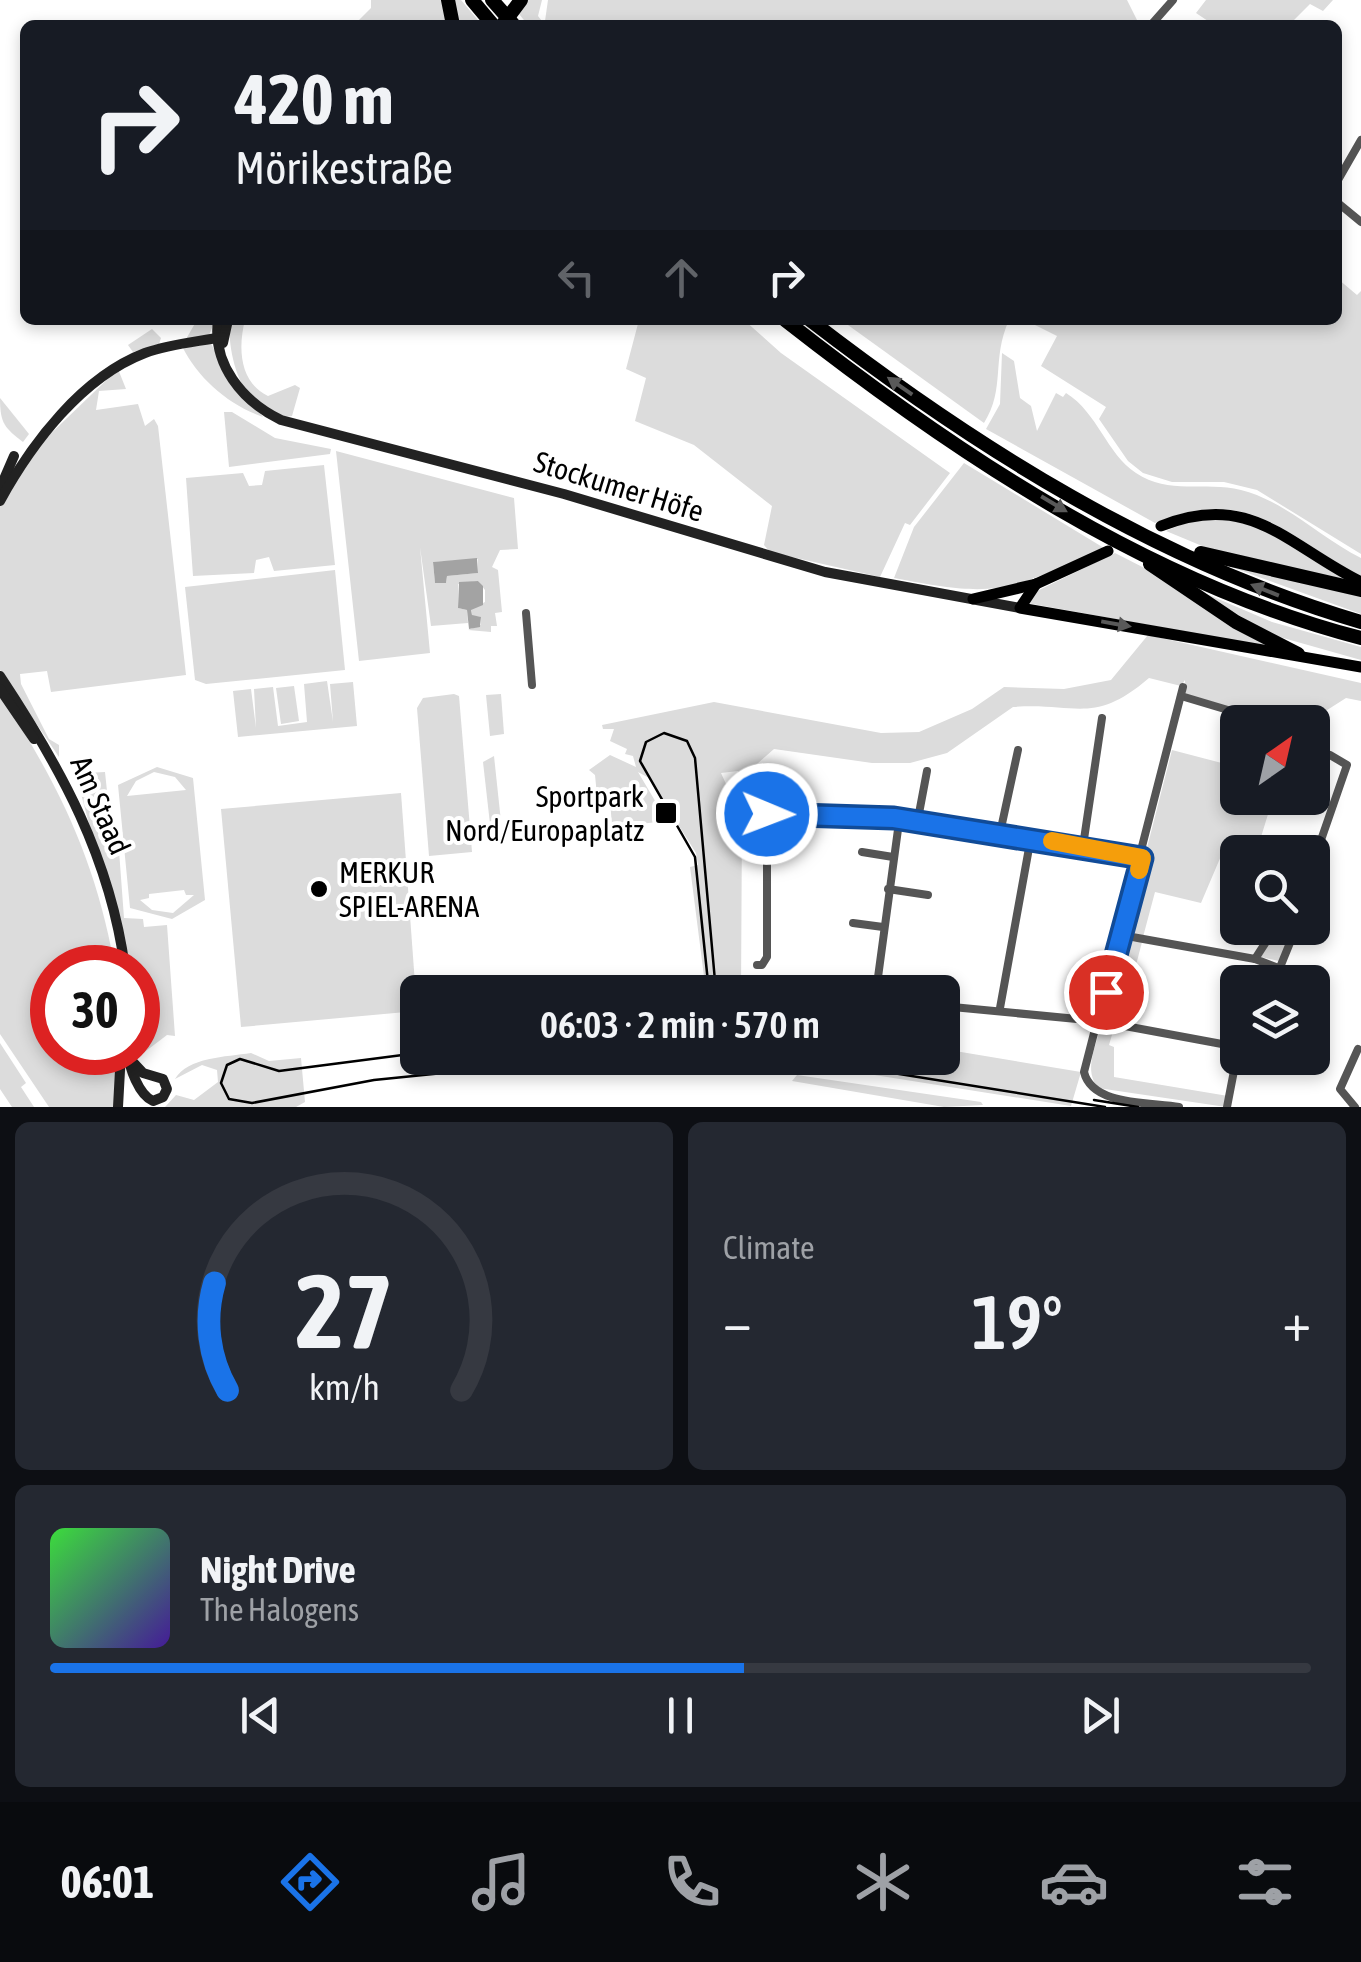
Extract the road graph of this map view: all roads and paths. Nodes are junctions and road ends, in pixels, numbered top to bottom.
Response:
1 (472, 0) edge
2 (492, 0) edge
3 (512, 0) edge
4 (522, 0) edge
5 (1173, 0) edge
6 (488, 20) edge
7 (496, 20) edge
8 (507, 20) edge
9 (510, 20) edge
10 (1155, 20) edge
11 (1361, 140) edge
12 (1342, 173) edge
13 (218, 325) edge
14 (225, 325) edge
15 (792, 325) edge
16 (817, 325) edge
17 (216, 341) junction
18 (14, 456) dead end
19 (0, 487) edge
20 (0, 501) edge
21 (1112, 518) junction
22 (1161, 526) dead end
23 (1138, 549) junction
24 (1108, 551) dead end
25 (1361, 582) edge
26 (1036, 584) junction
27 (1361, 590) edge
28 (974, 599) junction
29 (1020, 608) junction
30 (526, 613) dead end
31 (1361, 622) edge
32 (1361, 638) edge
33 (1298, 654) junction
34 (1361, 667) edge
35 (0, 676) edge
36 (532, 685) dead end
37 (0, 689) edge
38 (1220, 706) edge
39 (1102, 718) dead end
40 (1018, 750) dead end
41 (1330, 755) dead end
42 (927, 771) dead end
43 (755, 788) dead end
44 (767, 814) junction
45 (1330, 815) edge
46 (899, 822) junction
47 (916, 824) junction
48 (1000, 834) junction
49 (1031, 837) junction
50 (1083, 846) junction
51 (862, 852) dead end
52 (893, 857) junction
53 (1142, 858) junction
54 (888, 889) junction
55 (928, 895) dead end
56 (853, 923) dead end
57 (883, 927) junction
58 (1121, 934) junction
59 (116, 945) edge
60 (118, 945) edge
61 (1264, 945) edge
62 (1255, 959) junction
63 (1271, 965) edge
64 (757, 966) dead end
65 (878, 975) edge
66 (960, 1007) edge
67 (1000, 1008) junction
68 (1098, 1021) junction
69 (1220, 1045) edge
70 (1358, 1049) dead end
71 (123, 1075) edge
72 (1233, 1075) edge
73 (118, 1107) edge
74 (1179, 1107) edge
75 (1227, 1107) edge
76 (1356, 1107) edge

1 - 6 highway
2 - 9 highway
3 - 7 highway
4 - 8 highway
5 - 10 street
11 - 12 street
13 - 17 street
14 - 17 street
15 -> 23 highway
21 -> 16 highway
17 - 20 street
17 - 28 street, Stockumer Höfe
18 - 19 street
21 - 27 highway
31 -> 21 highway
22 - 25 main road
23 - 32 highway
23 - 33 highway
24 - 26 main road
26 - 28 main road
26 - 29 main road
28 - 29 street, Stockumer Höfe
29 -> 33 main road
30 - 36 street
33 - 34 main road
35 - 60 street, Am Staad
37 - 59 street, Am Staad
38 - 53 street
39 - 50 street
40 - 48 street
41 - 45 street
42 - 47 street
43 - 44 street
44 - 46 street
44 - 64 street
46 - 47 street
46 - 52 street
47 - 48 street
48 - 49 street
49 - 50 street
49 - 67 street
50 - 53 street
51 - 52 street
52 - 54 street
53 - 58 street
54 - 55 street
54 - 57 street
56 - 57 street
57 - 65 street
58 - 62 street
58 - 68 street
61 - 62 street
62 - 63 street
66 - 67 street
67 - 68 street
68 - 69 street
68 - 74 street
70 - 76 street
71 - 73 street
72 - 75 street

